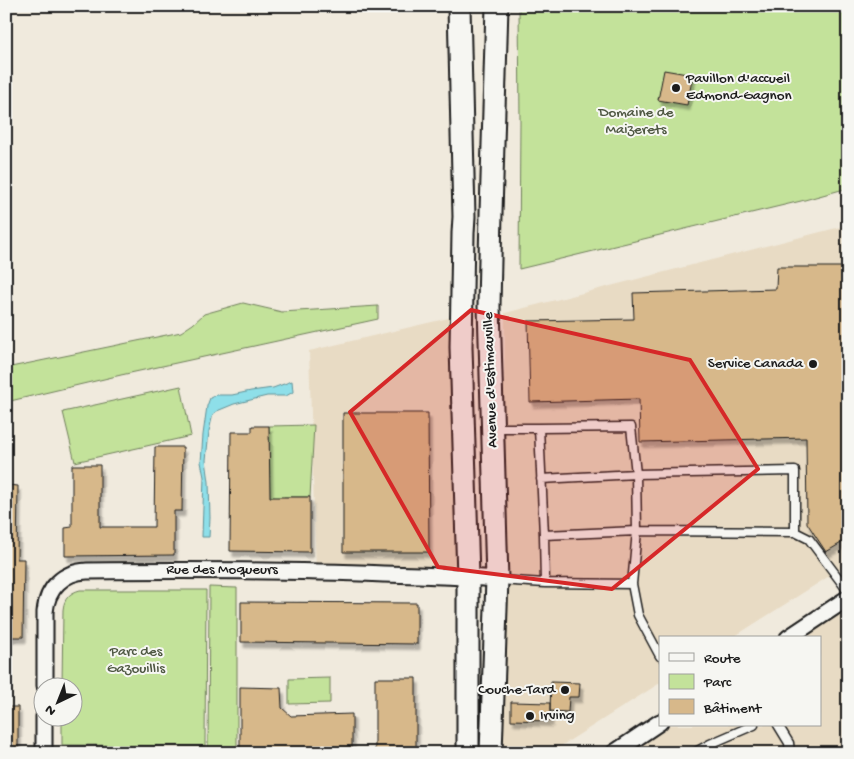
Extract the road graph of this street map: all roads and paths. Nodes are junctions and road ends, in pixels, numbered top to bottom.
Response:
1 (459, 6) edge
2 (497, 6) edge
3 (493, 428) junction
4 (539, 428) junction
5 (636, 474) junction
6 (541, 479) junction
7 (637, 531) junction
8 (795, 532) junction
9 (544, 535) junction
10 (468, 577) junction
11 (497, 579) junction
12 (544, 583) junction
13 (632, 584) junction
14 (848, 592) edge
15 (848, 598) edge
16 (791, 636) edge
17 (659, 654) edge
18 (44, 676) edge
19 (659, 723) edge
20 (44, 726) edge
21 (752, 726) edge
22 (779, 726) edge
23 (44, 753) edge
24 (468, 753) edge
25 (491, 753) edge
26 (614, 753) edge
27 (694, 753) edge
28 (790, 753) edge

1 - 10 main road, Avenue d'Estimauville
2 - 3 main road, Avenue d'Estimauville
3 - 4 lane
3 - 11 main road, Avenue d'Estimauville
4 - 5 lane
4 - 6 lane
5 - 6 lane
5 - 7 lane
5 - 8 lane
6 - 9 lane
7 - 8 lane
7 - 9 lane
7 - 13 lane
8 - 14 lane
9 - 12 lane
10 - 11 street, Rue des Moqueurs
10 - 18 street, Rue des Moqueurs
10 - 24 main road, Avenue d'Estimauville
11 - 12 lane
11 - 25 main road, Avenue d'Estimauville
12 - 13 lane
13 - 17 lane
15 - 16 street
19 - 26 street
20 - 23 street
21 - 27 lane
22 - 28 lane

